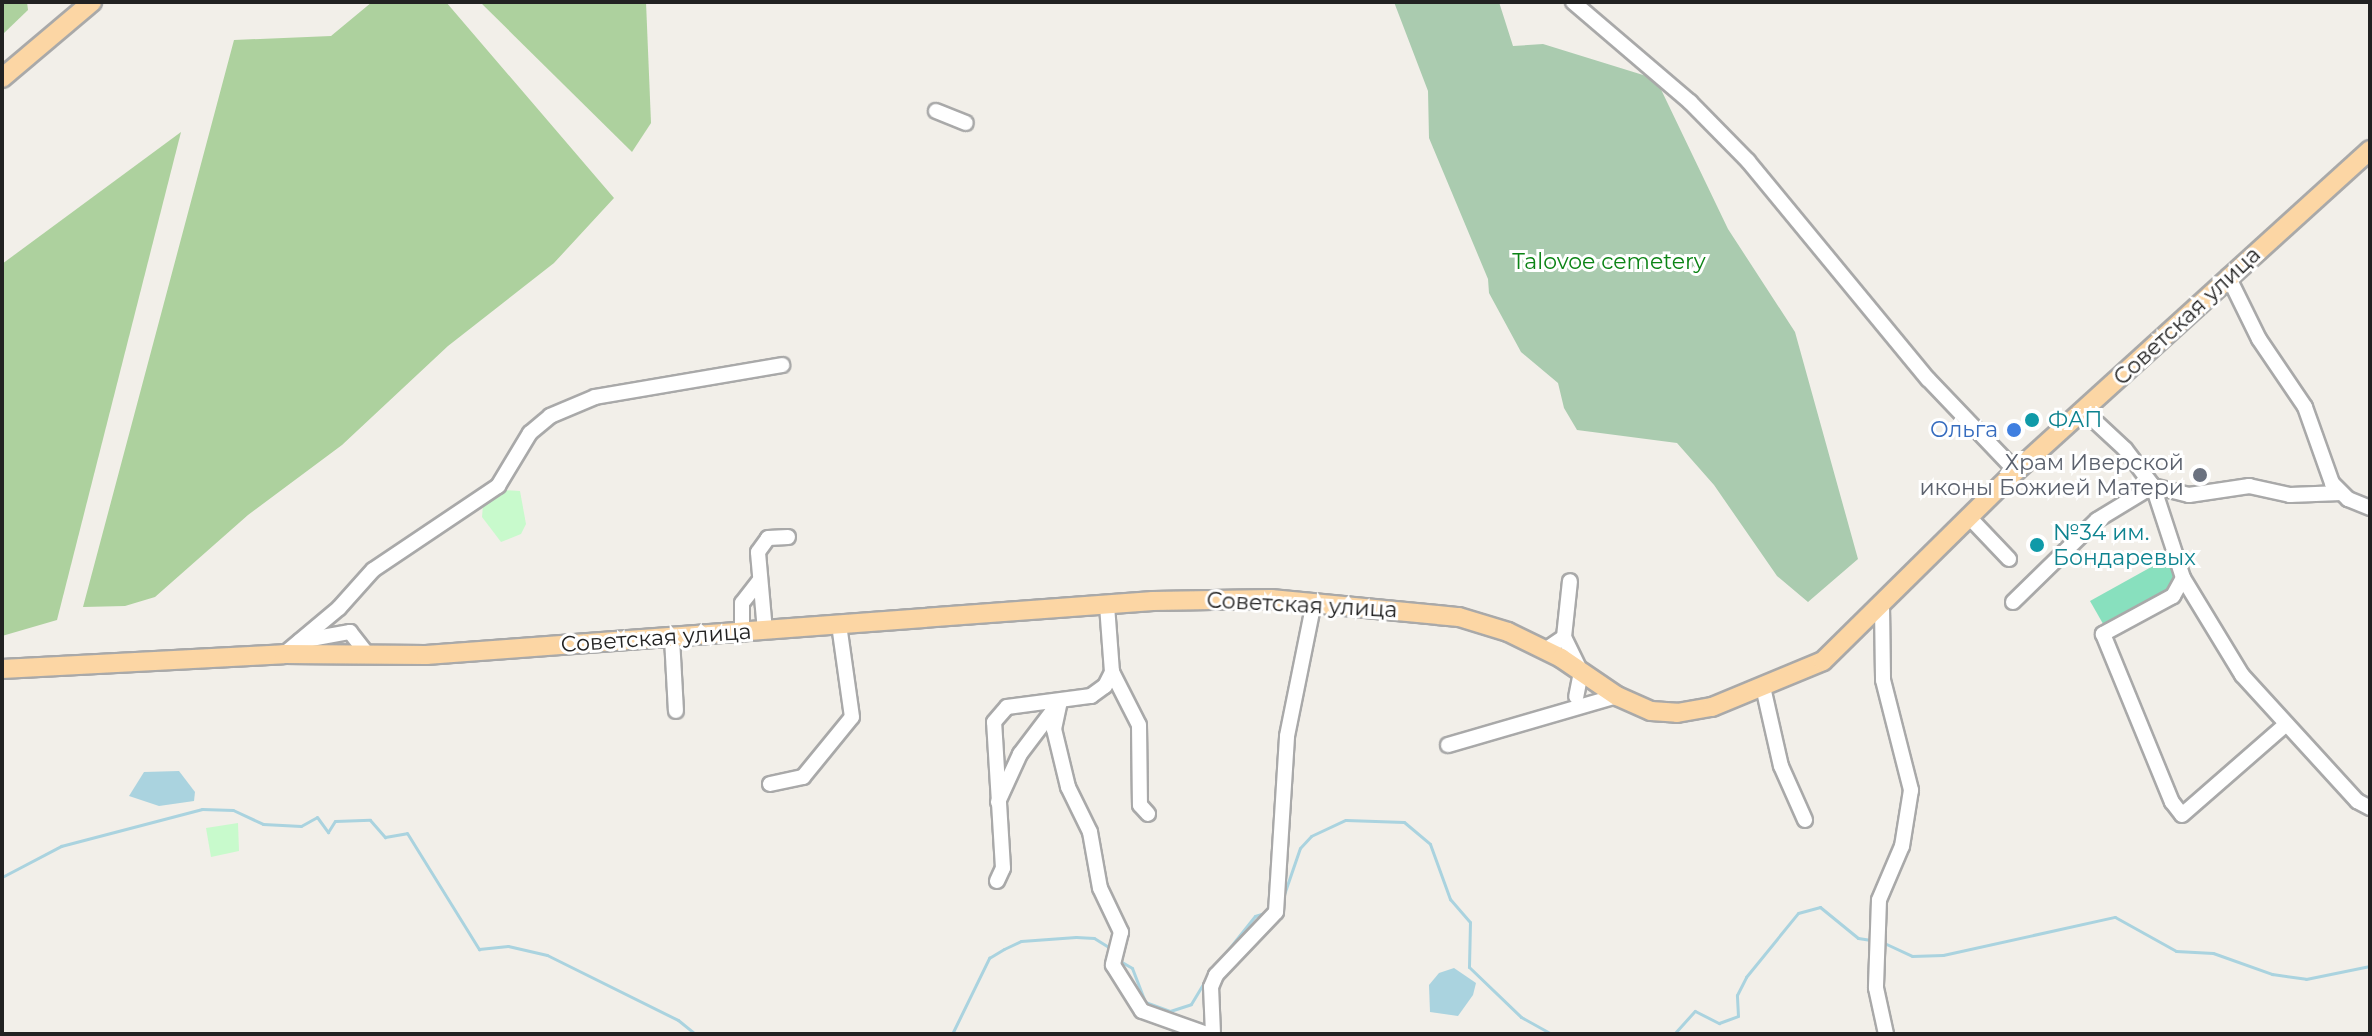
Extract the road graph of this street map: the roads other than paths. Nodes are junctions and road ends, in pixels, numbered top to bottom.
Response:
1 (92, 2) edge
2 (1573, 2) edge
3 (2, 78) edge
4 (936, 111) dead end
5 (966, 123) dead end
6 (2367, 158) edge
7 (2228, 276) junction
8 (782, 365) dead end
9 (2084, 411) junction
10 (2016, 471) junction
11 (2153, 486) junction
12 (2333, 490) junction
13 (2370, 508) edge
14 (1969, 517) junction
15 (788, 537) dead end
16 (2009, 559) dead end
17 (2183, 578) junction
18 (760, 580) junction
19 (1570, 581) dead end
20 (1314, 602) junction
21 (2013, 602) dead end
22 (1107, 605) junction
23 (1882, 606) junction
24 (334, 612) junction
25 (839, 625) junction
26 (765, 631) junction
27 (339, 632) junction
28 (742, 632) junction
29 (1564, 637) junction
30 (672, 638) junction
31 (290, 647) junction
32 (1545, 650) junction
33 (367, 654) junction
34 (2, 669) edge
35 (1112, 672) junction
36 (1586, 675) junction
37 (1763, 687) junction
38 (1617, 696) junction
39 (1576, 697) dead end
40 (1060, 701) junction
41 (1588, 707) junction
42 (676, 711) dead end
43 (2284, 726) junction
44 (1448, 745) dead end
45 (770, 784) dead end
46 (997, 806) junction
47 (2370, 808) edge
48 (1148, 814) dead end
49 (1805, 820) dead end
50 (997, 881) dead end
51 (1207, 1034) edge
52 (1213, 1034) edge
53 (1886, 1034) edge

1 - 3 main road
2 - 10 street
4 - 5 street
6 - 7 main road, Советская улица
7 - 9 main road, Советская улица
7 - 12 street
8 - 24 street
9 - 10 main road, Советская улица
9 - 11 street
10 - 14 main road, Советская улица
11 - 12 street
11 - 17 street
11 - 21 street
12 - 13 street
14 - 16 street
14 - 23 main road, Советская улица
15 - 18 street
17 - 43 street
17 - 43 street
18 - 26 street
18 - 28 street
19 - 29 street
20 - 22 main road, Советская улица
20 - 32 main road, Советская улица
20 - 52 street
22 - 25 main road, Советская улица
22 - 35 street
23 - 37 main road, Советская улица
23 - 53 street
24 - 27 street
24 - 31 street
25 - 26 main road, Советская улица
25 - 45 street
26 - 28 main road, Советская улица
27 - 31 street
27 - 33 street
28 - 30 main road, Советская улица
29 - 32 street
29 - 36 street
30 - 33 main road, Советская улица
30 - 42 street
31 - 33 main road, Советская улица
31 - 34 main road, Советская улица
32 - 36 main road, Советская улица
35 - 40 street
35 - 48 street
36 - 38 main road, Советская улица
36 - 39 street
36 - 41 street
37 - 38 main road, Советская улица
37 - 49 street
38 - 41 street
40 - 46 street
40 - 46 street
40 - 51 street
41 - 44 street
43 - 47 street
46 - 50 street

